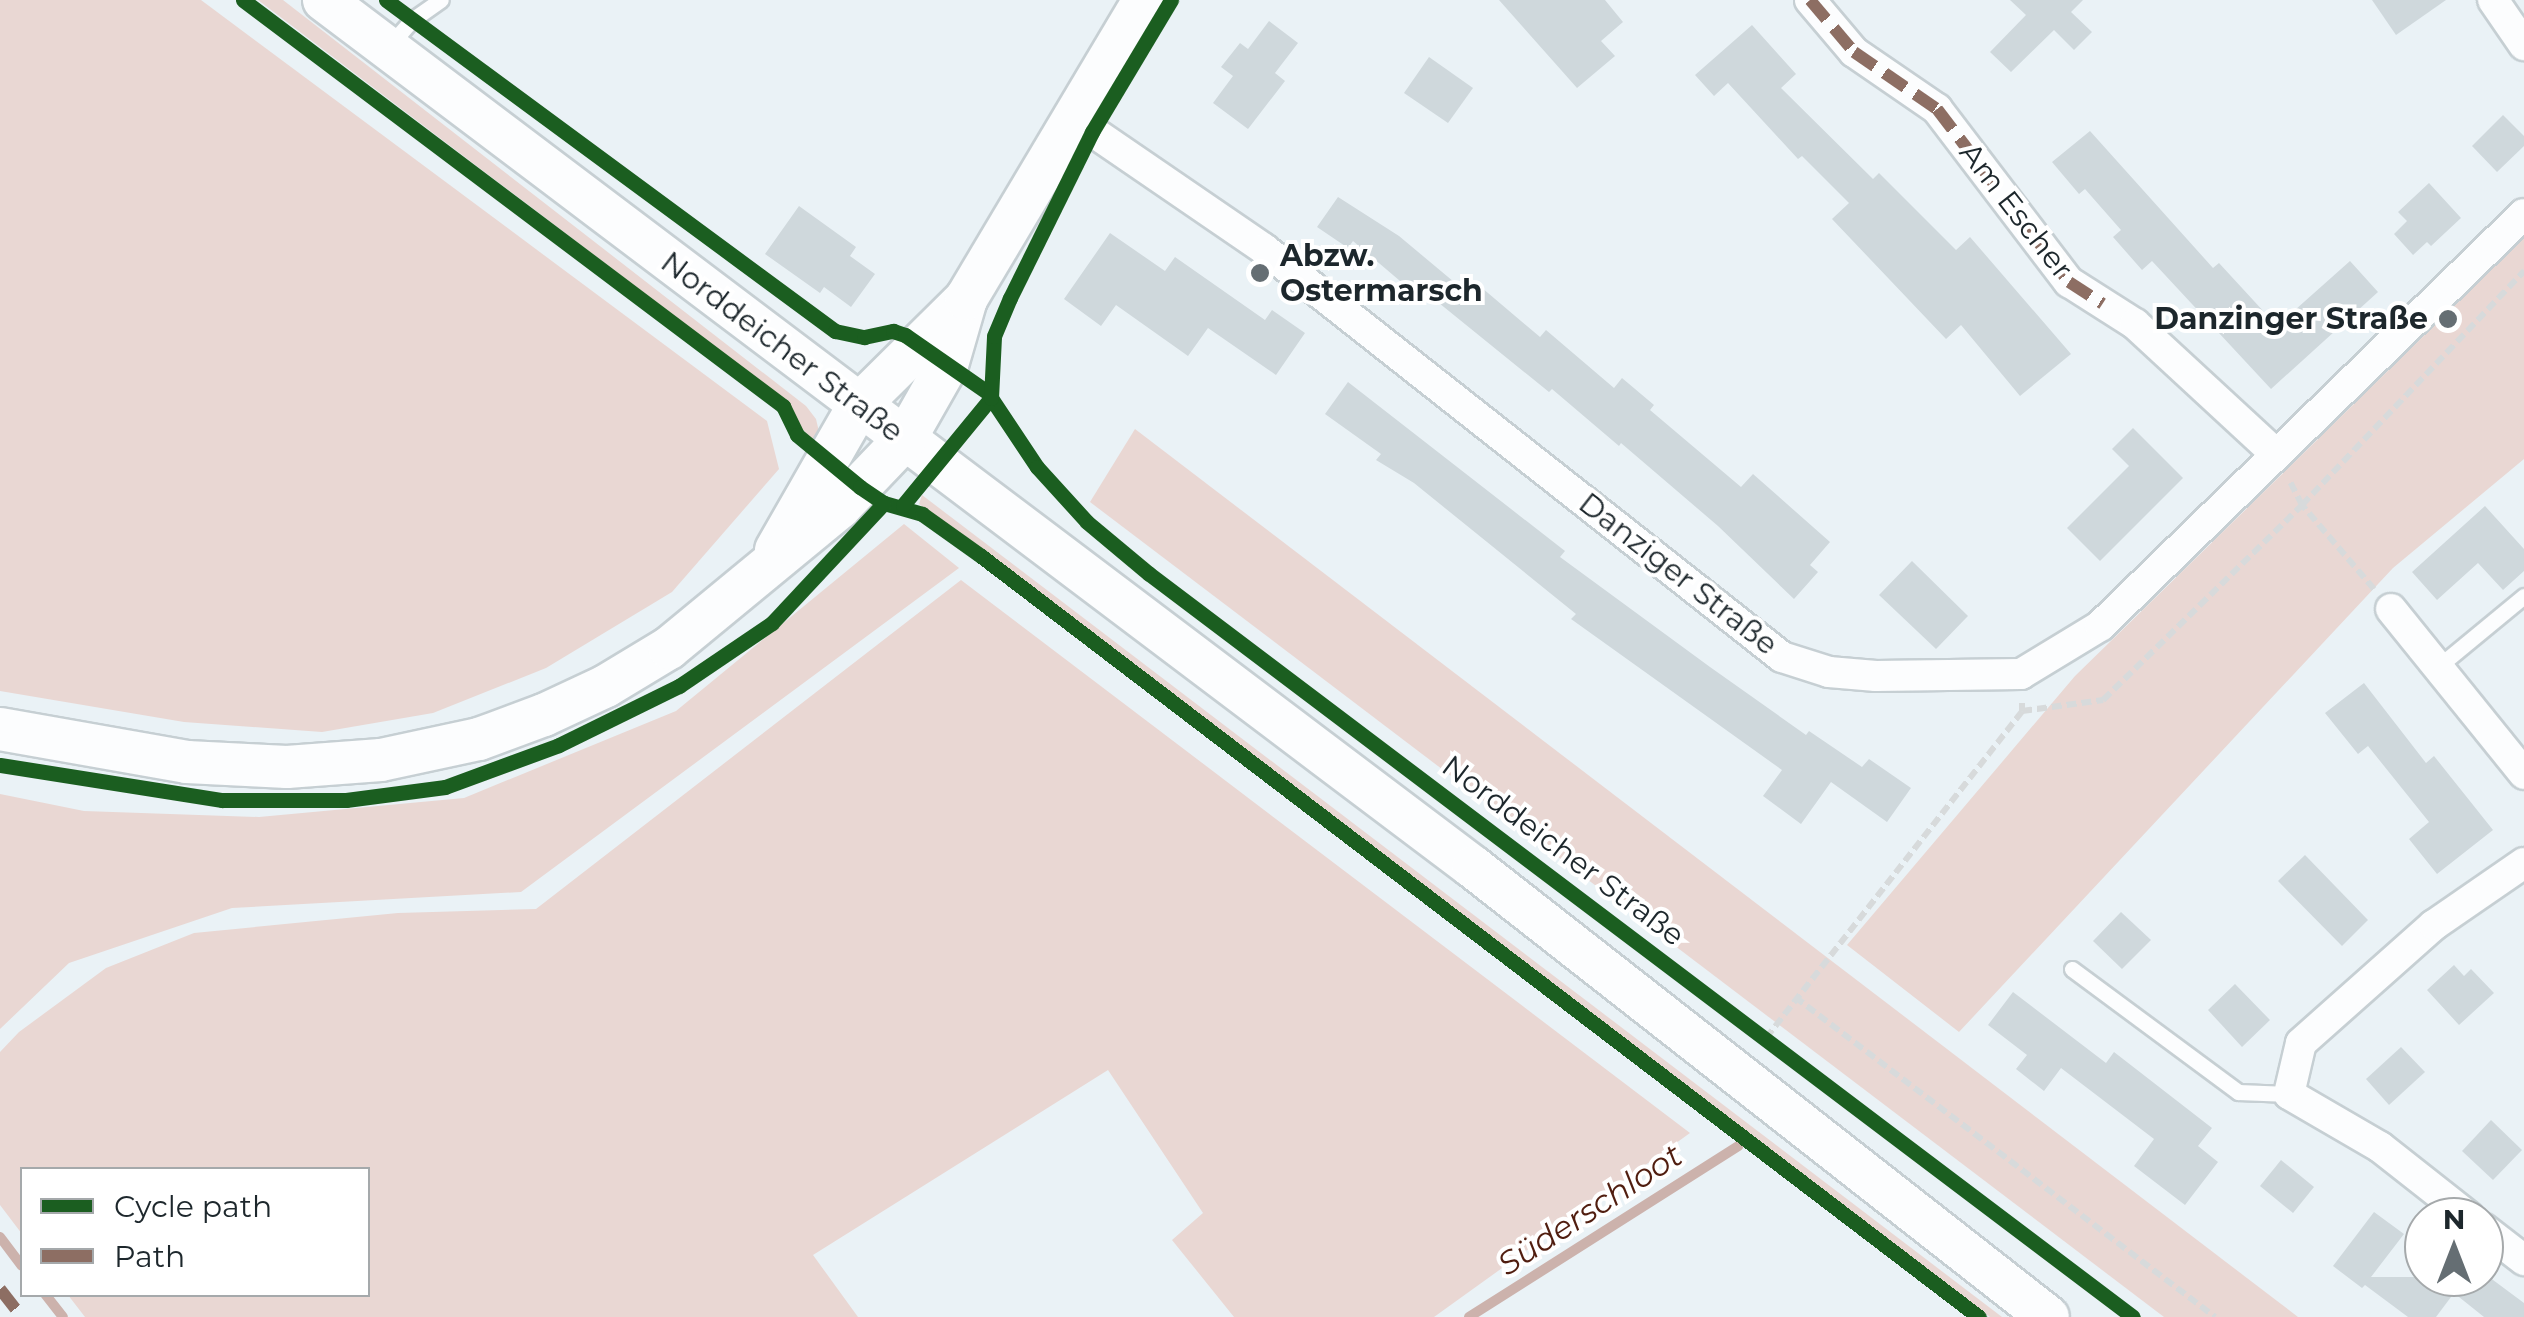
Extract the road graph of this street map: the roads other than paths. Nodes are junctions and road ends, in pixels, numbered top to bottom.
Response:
1 (324, 0) edge
2 (441, 0) edge
3 (1144, 0) edge
4 (1810, 0) edge
5 (2493, 0) edge
6 (2524, 45) edge
7 (387, 48) junction
8 (1073, 118) junction
9 (2524, 214) edge
10 (966, 299) junction
11 (859, 405) junction
12 (905, 439) junction
13 (2276, 454) junction
14 (766, 568) junction
15 (2524, 596) edge
16 (2391, 609) dead end
17 (2439, 666) junction
18 (0, 729) edge
19 (2524, 774) edge
20 (2524, 863) edge
21 (2072, 969) dead end
22 (2289, 1094) junction
23 (2444, 1197) edge
24 (2504, 1244) edge
25 (2524, 1260) edge
26 (2048, 1317) edge

1 - 7 main road, Norddeicher Straße
2 - 7 lane
3 - 8 main road
4 - 13 street, Am Escher
5 - 6 street
7 - 11 main road, Norddeicher Straße
8 - 10 main road
8 - 13 street, Danziger Straße
9 - 13 street
10 - 11 main road
10 - 12 main road
11 - 12 main road, Norddeicher Straße
11 - 14 main road
12 - 14 main road
12 - 26 main road, Norddeicher Straße
14 - 18 main road
15 - 17 lane
16 - 17 street
17 - 19 street
20 - 22 street
21 - 22 lane
22 - 23 street
24 - 25 street

